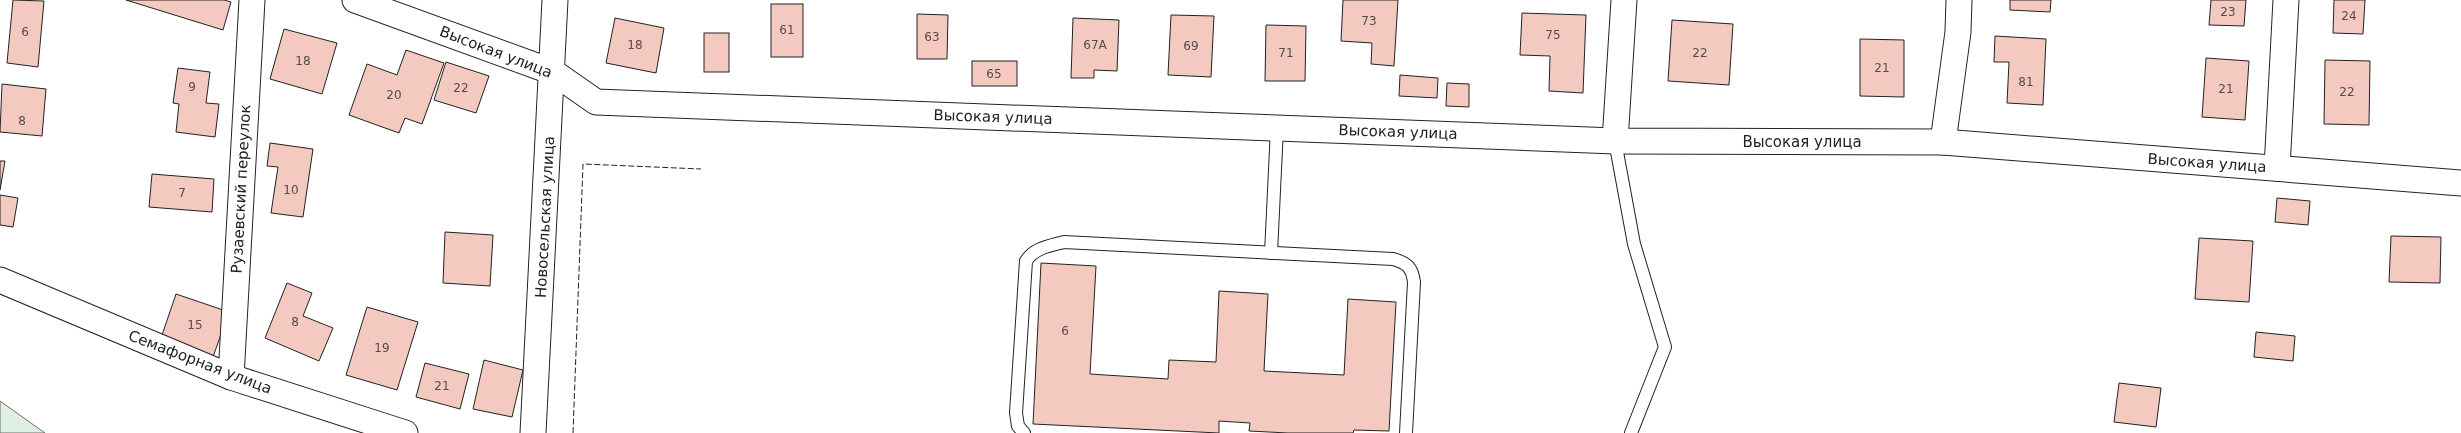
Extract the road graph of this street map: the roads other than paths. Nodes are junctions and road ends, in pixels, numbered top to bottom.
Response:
1 (252, 0) edge
2 (355, 0) edge
3 (555, 0) edge
4 (1624, 0) edge
5 (1959, 0) edge
6 (2286, 0) edge
7 (553, 72) junction
8 (1277, 128) junction
9 (1615, 141) junction
10 (1943, 142) junction
11 (2277, 168) junction
12 (2461, 182) edge
13 (1270, 252) junction
14 (0, 280) edge
15 (231, 377) junction
16 (405, 433) edge
17 (533, 433) edge
18 (1024, 433) edge
19 (1406, 433) edge
20 (1631, 433) edge

1 - 15 street, Рузаевский переулок
2 - 7 street, Высокая улица
3 - 7 street, Новосельская улица
4 - 9 street
5 - 10 street
6 - 11 street
7 - 8 street, Высокая улица
7 - 17 street, Новосельская улица
8 - 9 street, Высокая улица
8 - 13 lane
9 - 10 street, Высокая улица
9 - 20 lane
10 - 11 street, Высокая улица
11 - 12 street, Высокая улица
13 - 18 lane
13 - 19 lane
14 - 15 street, Семафорная улица
15 - 16 street, Семафорная улица

